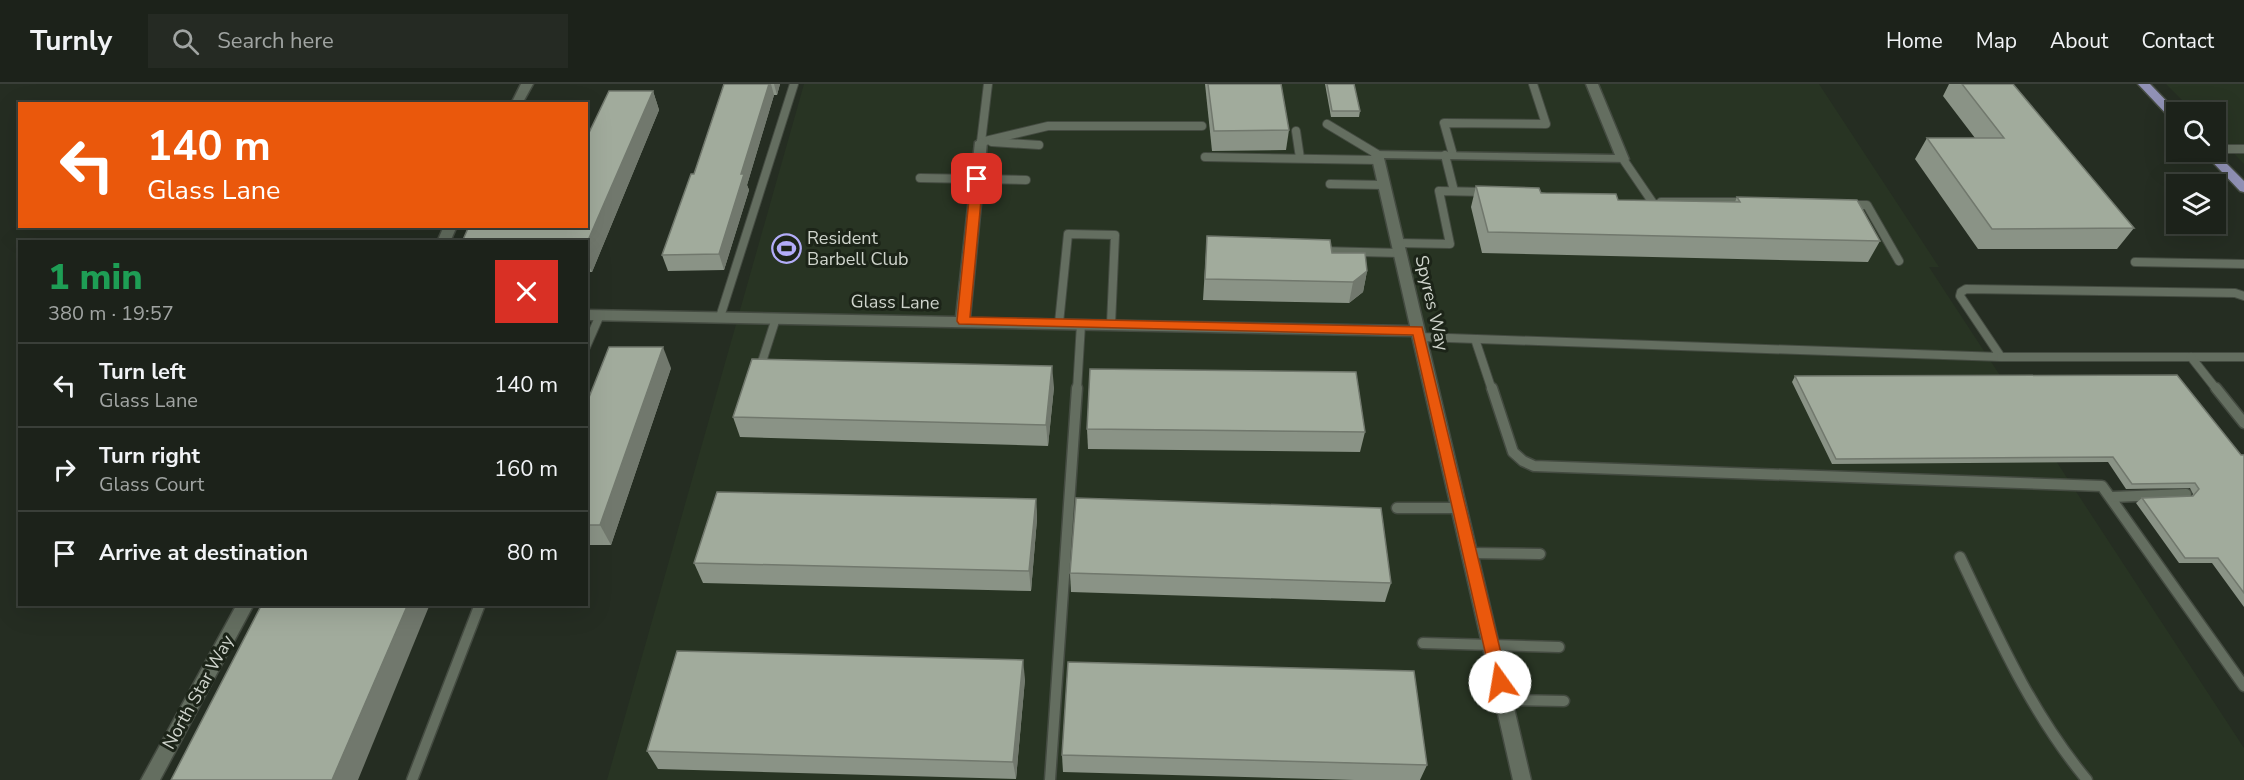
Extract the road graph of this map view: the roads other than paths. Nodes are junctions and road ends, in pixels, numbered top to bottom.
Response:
1 (527, 84) edge
2 (794, 84) edge
3 (988, 84) edge
4 (1533, 84) edge
5 (1592, 84) edge
6 (2144, 84) edge
7 (517, 102) edge
8 (2166, 107) edge
9 (1327, 124) dead end
10 (1202, 126) dead end
11 (1296, 131) dead end
12 (981, 141) junction
13 (1039, 145) dead end
14 (2226, 149) edge
15 (2244, 149) edge
16 (1449, 155) junction
17 (1205, 157) dead end
18 (1378, 157) junction
19 (1300, 158) junction
20 (1623, 159) junction
21 (2218, 162) edge
22 (920, 178) dead end
23 (977, 179) junction
24 (1026, 180) dead end
25 (1330, 184) dead end
26 (1384, 185) junction
27 (2244, 188) edge
28 (1454, 191) junction
29 (1499, 192) edge
30 (1750, 202) edge
31 (1844, 205) edge
32 (1399, 248) junction
33 (1310, 251) edge
34 (1899, 261) dead end
35 (2135, 262) dead end
36 (2244, 264) edge
37 (2244, 296) edge
38 (593, 315) edge
39 (720, 317) junction
40 (776, 318) junction
41 (963, 321) junction
42 (1059, 323) junction
43 (1081, 324) junction
44 (1111, 324) junction
45 (1419, 334) junction
46 (588, 337) edge
47 (1475, 339) junction
48 (2001, 357) junction
49 (2191, 357) junction
50 (2244, 357) edge
51 (760, 368) edge
52 (2244, 423) edge
53 (2186, 494) edge
54 (2112, 496) junction
55 (1397, 508) dead end
56 (1459, 508) junction
57 (1470, 553) junction
58 (1540, 555) dead end
59 (1960, 557) dead end
60 (245, 606) edge
61 (479, 606) edge
62 (1423, 643) dead end
63 (1491, 646) junction
64 (1559, 647) dead end
65 (2244, 687) edge
66 (1504, 700) junction
67 (1564, 701) dead end
68 (150, 780) edge
69 (412, 780) edge
70 (1050, 780) edge
71 (1522, 780) edge
72 (2087, 780) edge

1 - 7 street
2 - 39 lane
3 - 12 lane
4 - 16 lane
5 - 20 street
6 - 8 main road
9 - 18 lane
10 - 12 lane
11 - 19 lane
12 - 13 lane
12 - 23 street
14 - 15 lane
16 - 18 street
16 - 20 street
16 - 28 lane
17 - 19 lane
18 - 19 lane
18 - 26 street, Spyres Way
20 - 30 lane
21 - 27 main road
22 - 23 lane
23 - 24 lane
23 - 41 street
25 - 26 lane
26 - 32 street, Spyres Way
28 - 29 lane
28 - 32 lane
31 - 34 lane
32 - 33 lane
32 - 45 street, Spyres Way
35 - 36 lane
37 - 48 lane
38 - 39 street, Glass Lane
38 - 46 lane
39 - 40 street, Glass Lane
40 - 41 street, Glass Lane
40 - 51 lane
41 - 42 street, Glass Lane
42 - 43 street, Glass Lane
42 - 44 lane
43 - 44 street, Glass Lane
43 - 70 lane
44 - 45 street, Glass Lane
45 - 47 lane
45 - 56 street, Spyres Way
47 - 48 lane
47 - 54 lane
48 - 49 lane
49 - 50 lane
49 - 52 lane
53 - 54 lane
54 - 65 lane
55 - 56 lane
56 - 57 street, Spyres Way
57 - 58 lane
57 - 63 street, Spyres Way
59 - 72 lane
60 - 68 street, North Star Way
61 - 69 lane
62 - 63 lane
63 - 64 lane
63 - 66 street, Spyres Way
66 - 67 lane
66 - 71 street, Spyres Way

